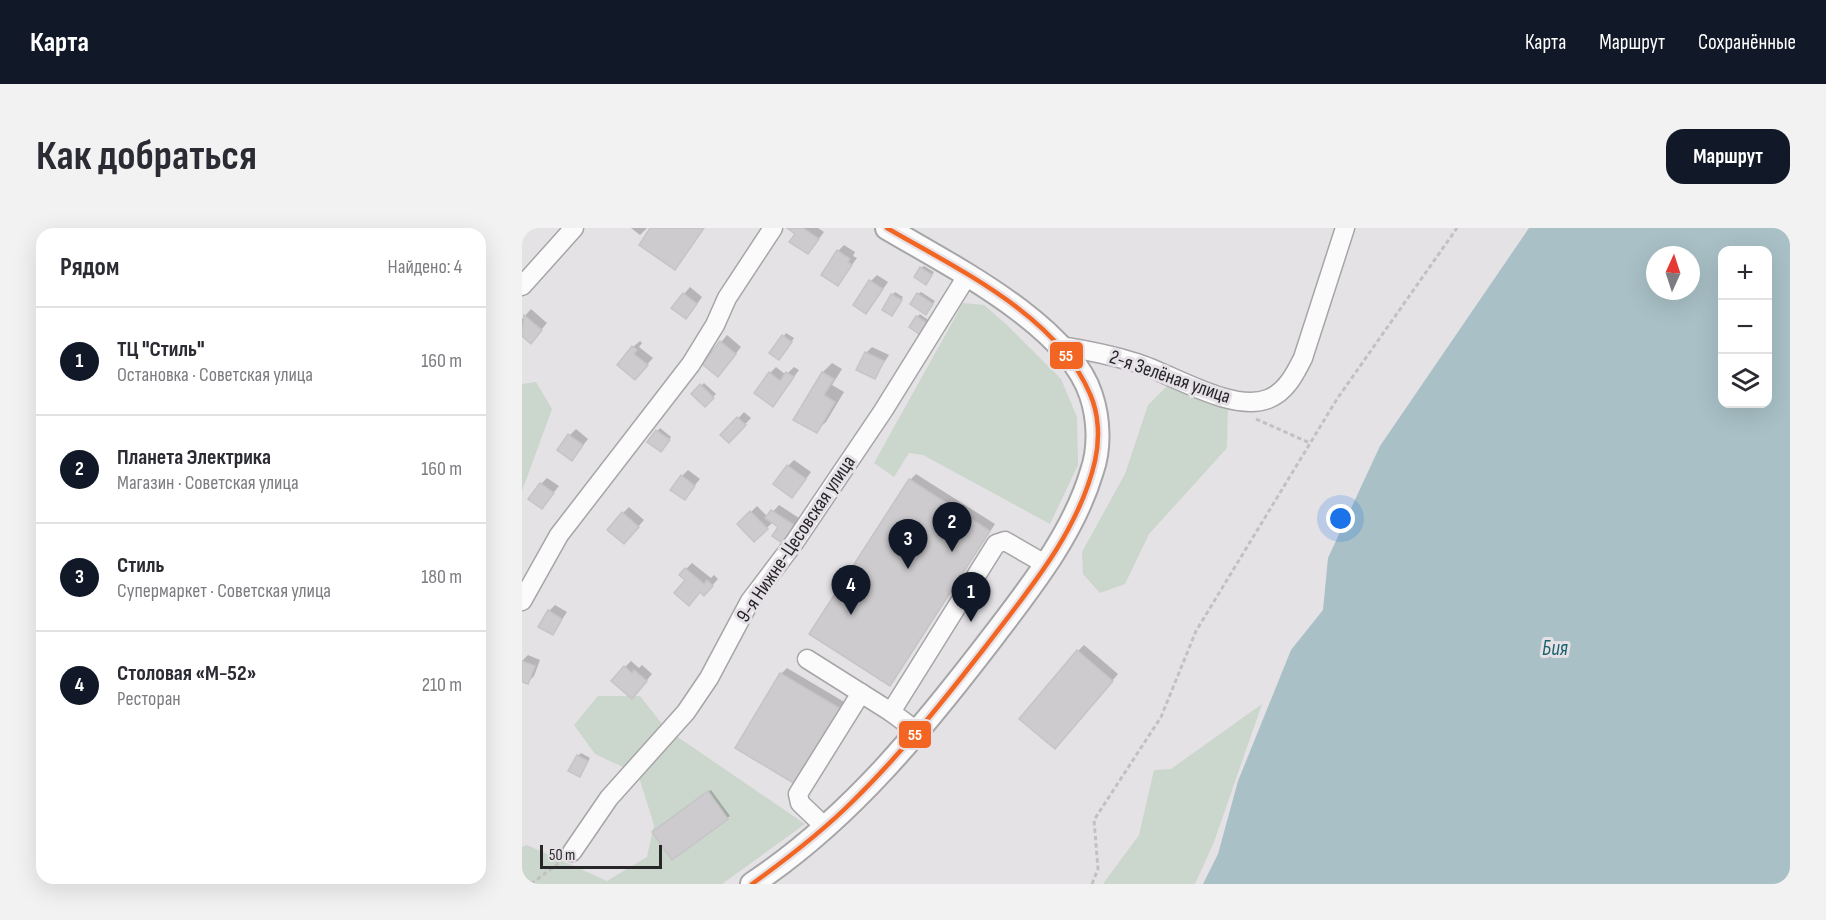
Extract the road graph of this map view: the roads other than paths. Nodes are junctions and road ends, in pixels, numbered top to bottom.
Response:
1 (574, 228) edge
2 (773, 228) edge
3 (887, 228) edge
4 (1345, 228) edge
5 (967, 276) junction
6 (522, 286) edge
7 (1060, 346) junction
8 (1045, 564) junction
9 (522, 601) edge
10 (807, 659) dead end
11 (861, 693) junction
12 (891, 712) junction
13 (918, 732) junction
14 (825, 827) junction
15 (572, 852) road end
16 (752, 884) edge

1 - 6 street
2 - 9 street
3 - 5 main road
4 - 7 street, 2-я Зелёная улица
5 - 7 main road
5 - 15 street, 9-я Нижне-Цесовская улица
7 - 8 main road
8 - 12 street
8 - 13 main road
10 - 11 street
11 - 12 street
11 - 14 street
12 - 13 street
13 - 14 main road
14 - 16 main road

